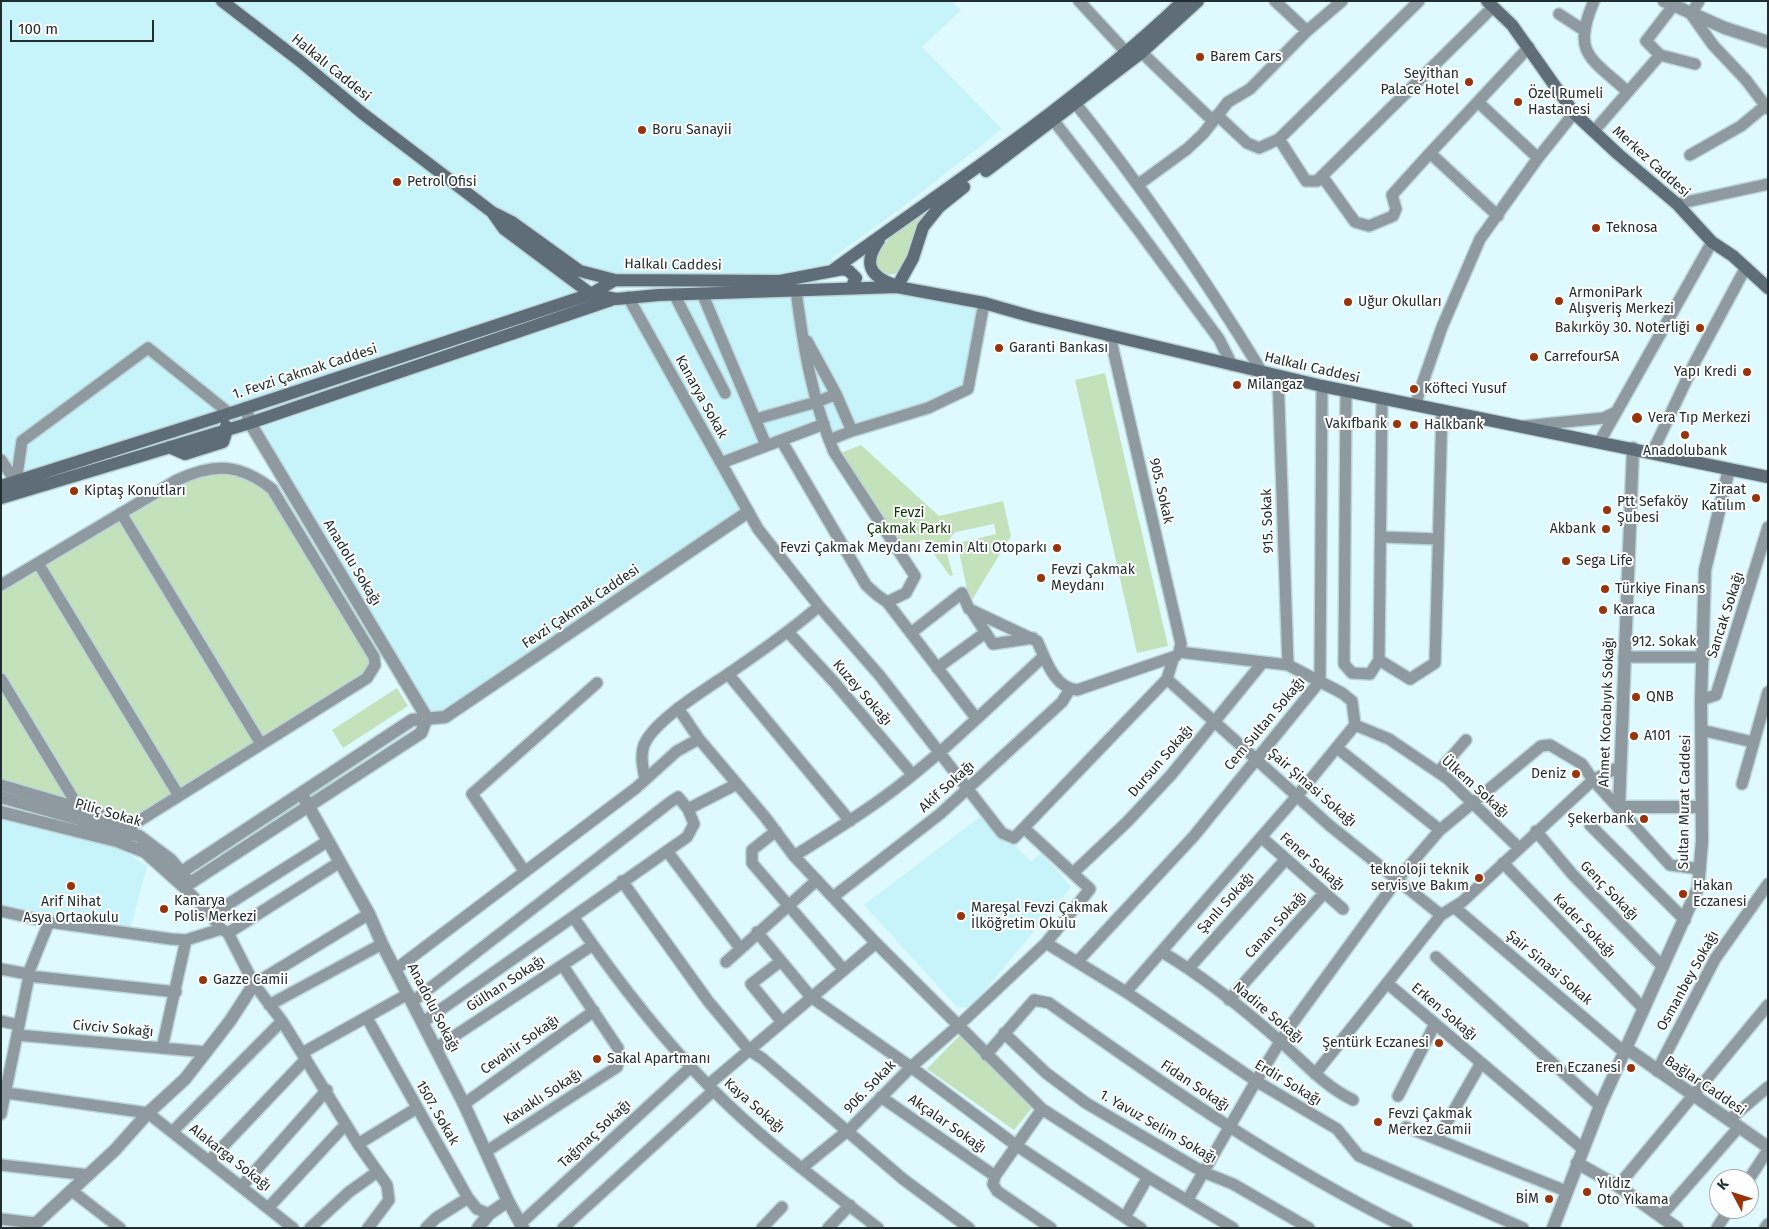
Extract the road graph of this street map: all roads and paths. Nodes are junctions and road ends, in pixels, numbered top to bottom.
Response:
1 (222, 1) edge
2 (1079, 1) edge
3 (1182, 1) edge
4 (1198, 1) edge
5 (1275, 1) edge
6 (1342, 1) edge
7 (1419, 1) edge
8 (1594, 1) edge
9 (1699, 1) edge
10 (1490, 4) edge
11 (1668, 4) edge
12 (1559, 14) dead end
13 (1691, 14) junction
14 (1307, 31) junction
15 (1585, 31) junction
16 (1767, 40) edge
17 (1529, 47) junction
18 (1134, 50) junction
19 (1660, 55) junction
20 (1695, 64) dead end
21 (1628, 92) junction
22 (1478, 102) junction
23 (1766, 102) edge
24 (1076, 104) junction
25 (1574, 113) junction
26 (1215, 118) junction
27 (1054, 121) junction
28 (1594, 131) junction
29 (1279, 139) junction
30 (1430, 153) junction
31 (1690, 155) dead end
32 (1538, 158) junction
33 (1322, 176) junction
34 (1139, 184) junction
35 (1768, 184) edge
36 (1677, 204) junction
37 (492, 212) junction
38 (1498, 216) junction
39 (882, 236) junction
40 (1712, 242) junction
41 (1746, 267) junction
42 (833, 270) junction
43 (570, 278) junction
44 (615, 280) junction
45 (897, 286) junction
46 (851, 288) junction
47 (1768, 288) edge
48 (796, 290) junction
49 (702, 293) junction
50 (591, 294) junction
51 (674, 294) junction
52 (622, 298) junction
53 (574, 299) junction
54 (984, 303) junction
55 (801, 330) junction
56 (1110, 336) junction
57 (1232, 364) junction
58 (1262, 372) junction
59 (1278, 376) junction
60 (1322, 386) junction
61 (1346, 392) junction
62 (724, 393) dead end
63 (836, 394) junction
64 (1382, 399) junction
65 (817, 402) junction
66 (1416, 405) junction
67 (246, 408) junction
68 (1442, 410) junction
69 (1616, 412) junction
70 (229, 413) junction
71 (216, 417) junction
72 (756, 419) junction
73 (250, 423) junction
74 (824, 424) junction
75 (1523, 426) junction
76 (227, 430) junction
77 (852, 431) junction
78 (781, 440) junction
79 (829, 440) junction
80 (1600, 441) junction
81 (766, 445) junction
82 (1633, 448) junction
83 (1652, 452) junction
84 (1, 460) edge
85 (720, 463) junction
86 (1729, 469) junction
87 (1768, 477) edge
88 (16, 482) junction
89 (1, 486) edge
90 (1, 498) edge
91 (748, 512) junction
92 (121, 513) junction
93 (1768, 527) edge
94 (1381, 537) junction
95 (1438, 539) junction
96 (38, 563) junction
97 (1, 585) edge
98 (888, 602) junction
99 (819, 606) junction
100 (971, 610) junction
101 (788, 632) junction
102 (985, 633) junction
103 (911, 634) junction
104 (1034, 638) junction
105 (1176, 656) junction
106 (1043, 657) junction
107 (1624, 657) junction
108 (1704, 657) junction
109 (1380, 660) junction
110 (1263, 662) junction
111 (1288, 665) junction
112 (937, 668) junction
113 (728, 674) junction
114 (1, 679) edge
115 (1167, 680) junction
116 (1320, 681) junction
117 (597, 682) dead end
118 (1070, 689) junction
119 (1768, 692) edge
120 (1701, 700) junction
121 (678, 708) junction
122 (427, 718) junction
123 (976, 718) junction
124 (1214, 722) junction
125 (1355, 725) junction
126 (1701, 730) junction
127 (699, 739) junction
128 (1466, 740) dead end
129 (1753, 742) junction
130 (261, 744) junction
131 (1337, 748) junction
132 (939, 751) junction
133 (1254, 759) junction
134 (1619, 767) junction
135 (1438, 772) junction
136 (912, 774) junction
137 (645, 779) junction
138 (1593, 780) junction
139 (1, 784) edge
140 (737, 784) junction
141 (1742, 784) dead end
142 (968, 788) junction
143 (302, 794) junction
144 (179, 796) junction
145 (1297, 796) junction
146 (1, 797) edge
147 (1473, 804) junction
148 (308, 806) junction
149 (1619, 807) junction
150 (1700, 807) junction
151 (79, 808) junction
152 (688, 809) junction
153 (1, 812) edge
154 (850, 821) junction
155 (1590, 825) dead end
156 (1024, 828) junction
157 (1440, 830) junction
158 (776, 831) junction
159 (1536, 831) junction
160 (1261, 837) junction
161 (328, 841) junction
162 (1519, 848) junction
163 (667, 851) junction
164 (794, 856) junction
165 (1286, 858) junction
166 (340, 862) junction
167 (1502, 863) junction
168 (1700, 869) junction
169 (526, 872) junction
170 (1073, 873) junction
171 (177, 875) junction
172 (817, 880) junction
173 (1398, 880) junction
174 (622, 881) junction
175 (1768, 884) edge
176 (189, 889) junction
177 (1324, 893) junction
178 (833, 897) junction
179 (788, 904) junction
180 (1454, 907) junction
181 (1343, 909) dead end
182 (1, 911) edge
183 (369, 914) junction
184 (211, 915) junction
185 (1441, 915) junction
186 (574, 918) junction
187 (1685, 920) junction
188 (49, 922) junction
189 (225, 931) junction
190 (757, 932) junction
191 (186, 940) junction
192 (876, 943) junction
193 (1046, 943) junction
194 (382, 944) junction
195 (593, 945) junction
196 (740, 948) junction
197 (1162, 952) junction
198 (1436, 957) dead end
199 (781, 960) junction
200 (726, 962) dead end
201 (1077, 962) junction
202 (563, 966) junction
203 (396, 968) junction
204 (1189, 968) junction
205 (1664, 968) junction
206 (1, 969) edge
207 (844, 970) junction
208 (29, 975) junction
209 (1387, 983) junction
210 (254, 984) junction
211 (176, 992) junction
212 (1126, 992) junction
213 (811, 997) junction
214 (410, 998) junction
215 (1230, 1000) junction
216 (269, 1005) junction
217 (1768, 1005) edge
218 (1644, 1008) junction
219 (594, 1011) junction
220 (367, 1018) junction
221 (1, 1021) edge
222 (282, 1022) junction
223 (423, 1022) junction
224 (782, 1022) junction
225 (1435, 1024) junction
226 (958, 1026) junction
227 (18, 1030) junction
228 (1004, 1033) junction
229 (1281, 1041) junction
230 (162, 1048) junction
231 (436, 1048) junction
232 (749, 1050) junction
233 (1625, 1050) junction
234 (206, 1052) junction
235 (986, 1055) junction
236 (304, 1056) junction
237 (1482, 1063) junction
238 (6, 1067) edge
239 (691, 1067) junction
240 (911, 1067) junction
241 (1657, 1071) junction
242 (1315, 1074) junction
243 (1256, 1081) junction
244 (1768, 1087) edge
245 (711, 1088) junction
246 (327, 1090) junction
247 (6, 1093) junction
248 (1692, 1095) junction
249 (1398, 1096) dead end
250 (881, 1097) junction
251 (1353, 1100) dead end
252 (464, 1104) junction
253 (1600, 1106) junction
254 (417, 1108) junction
255 (1042, 1108) junction
256 (148, 1113) junction
257 (1, 1114) edge
258 (346, 1124) junction
259 (1734, 1124) junction
260 (1229, 1126) junction
261 (1406, 1127) dead end
262 (172, 1132) junction
263 (846, 1132) junction
264 (1438, 1138) junction
265 (358, 1144) junction
266 (1018, 1146) junction
267 (1768, 1148) edge
268 (1583, 1149) junction
269 (487, 1151) junction
270 (210, 1160) junction
271 (1577, 1163) junction
272 (1, 1166) edge
273 (803, 1167) junction
274 (1755, 1169) edge
275 (376, 1172) junction
276 (1203, 1172) junction
277 (89, 1174) junction
278 (995, 1176) junction
279 (1148, 1177) junction
280 (242, 1186) junction
281 (1618, 1186) junction
282 (72, 1190) junction
283 (1566, 1191) junction
284 (468, 1198) junction
285 (1188, 1199) junction
286 (508, 1201) junction
287 (850, 1205) junction
288 (268, 1207) junction
289 (782, 1207) dead end
290 (489, 1214) junction
291 (1662, 1215) junction
292 (1125, 1217) junction
293 (1, 1219) edge
294 (1768, 1224) edge
295 (33, 1226) edge
296 (521, 1226) edge
297 (120, 1228) edge
298 (293, 1228) edge
299 (310, 1228) edge
300 (368, 1228) edge
301 (426, 1228) edge
302 (478, 1228) edge
303 (563, 1228) edge
304 (762, 1228) edge
305 (828, 1228) edge
306 (878, 1228) edge
307 (969, 1228) edge
308 (1051, 1228) edge
309 (1141, 1228) edge
310 (1233, 1228) edge
311 (1309, 1228) edge
312 (1407, 1228) edge
313 (1524, 1228) edge
314 (1553, 1228) edge
315 (1677, 1228) edge
316 (1765, 1228) edge

1 - 37 main road, Halkalı Caddesi
2 - 18 street
3 - 18 main road
4 - 18 main road
5 - 14 street
6 - 14 street
7 - 29 street
8 - 15 street
9 - 13 street
10 - 17 main road, Merkez Caddesi
10 - 33 street
11 - 13 street
11 - 19 street
12 - 15 street
13 - 16 street
13 - 23 street
14 - 26 street
15 - 21 street
17 - 22 street
17 - 25 main road, Merkez Caddesi
18 - 24 main road
18 - 26 street
18 - 39 main road, Halkalı Caddesi
19 - 20 street
19 - 21 street
21 - 28 street
22 - 30 street
22 - 32 street
23 - 31 street
24 - 27 main road
24 - 34 street
25 - 28 main road, Merkez Caddesi
25 - 32 street
26 - 29 street
26 - 34 street
27 - 45 main road
27 - 57 street
28 - 36 main road, Merkez Caddesi
29 - 33 street
30 - 33 street
30 - 38 street
32 - 38 street
34 - 58 street
35 - 36 street
36 - 40 main road, Merkez Caddesi
37 - 43 main road, Halkalı Caddesi
37 - 44 main road, Halkalı Caddesi
38 - 66 street
39 - 42 main road, Halkalı Caddesi
39 - 45 main road
40 - 41 main road, Merkez Caddesi
40 - 69 street
41 - 47 main road, Merkez Caddesi
41 - 83 street
42 - 44 main road, Halkalı Caddesi
42 - 46 main road
43 - 50 main road, Halkalı Caddesi
43 - 53 main road
44 - 50 main road, 1. Fevzi Çakmak Caddesi
45 - 46 main road, Halkalı Caddesi
45 - 54 main road, Halkalı Caddesi
46 - 48 main road, Halkalı Caddesi
48 - 49 main road, Halkalı Caddesi
48 - 55 street
49 - 51 main road, Halkalı Caddesi
49 - 72 street
50 - 52 main road, Halkalı Caddesi
50 - 53 main road, 1. Fevzi Çakmak Caddesi
51 - 52 main road, Halkalı Caddesi
51 - 62 street
52 - 73 main road
52 - 85 street, Kanarya Sokak
53 - 67 main road, 1. Fevzi Çakmak Caddesi
54 - 56 main road, Halkalı Caddesi
54 - 77 street
55 - 63 street
55 - 65 street
56 - 57 main road, Halkalı Caddesi
56 - 105 street, 905. Sokak
57 - 58 main road, Halkalı Caddesi
58 - 59 main road, Halkalı Caddesi
59 - 60 main road, Halkalı Caddesi
59 - 111 street, 915. Sokak
60 - 61 main road, Halkalı Caddesi
60 - 116 street, Cem Sultan Sokağı
61 - 64 main road, Halkalı Caddesi
61 - 109 street
63 - 65 street
63 - 77 street
64 - 66 main road, Halkalı Caddesi
64 - 94 street
65 - 72 street
65 - 74 street
66 - 68 main road, Halkalı Caddesi
67 - 70 main road, 1. Fevzi Çakmak Caddesi
67 - 73 street, Anadolu Sokağı
68 - 75 main road, Halkalı Caddesi
68 - 95 street
69 - 75 street
69 - 80 street
70 - 71 main road, 1. Fevzi Çakmak Caddesi
70 - 88 street
71 - 76 main road
71 - 88 main road, 1. Fevzi Çakmak Caddesi
72 - 81 street
73 - 76 main road
73 - 122 street, Anadolu Sokağı
74 - 78 street
74 - 79 street
75 - 80 main road, Halkalı Caddesi
76 - 90 main road
77 - 79 street
78 - 81 street
78 - 98 street
79 - 98 street
80 - 82 main road, Halkalı Caddesi
81 - 85 street
82 - 83 main road, Halkalı Caddesi
82 - 107 street, Ahmet Kocabıyık Sokağı
83 - 86 main road, Halkalı Caddesi
84 - 88 street
85 - 91 street, Kanarya Sokak
86 - 87 main road, Halkalı Caddesi
86 - 108 street, Sultan Murat Caddesi
88 - 89 main road, 1. Fevzi Çakmak Caddesi
91 - 99 street, Kanarya Sokak
91 - 122 street, Fevzi Çakmak Caddesi
92 - 96 street
92 - 130 street
92 - 130 street
93 - 120 street, Sancak Sokağı
94 - 95 street
94 - 109 street
95 - 109 street
96 - 97 street
96 - 144 street
98 - 103 street
99 - 101 street
99 - 132 street, Kanarya Sokak
100 - 102 street
100 - 103 street
100 - 104 street
101 - 113 street
101 - 136 street, Kuzey Sokağı
102 - 104 street
102 - 112 street
103 - 112 street
104 - 106 street
105 - 110 street
105 - 115 street
105 - 118 street
106 - 118 street
106 - 123 street
107 - 108 street, 912. Sokak
107 - 134 street, Ahmet Kocabıyık Sokağı
108 - 120 street, Sultan Murat Caddesi
110 - 111 street
110 - 124 street, Dursun Sokağı
111 - 116 street
112 - 123 street
113 - 121 street
113 - 154 street
114 - 151 street
115 - 124 street, Şair Şinasi Sokağı
115 - 156 street
116 - 125 street
116 - 133 street, Cem Sultan Sokağı
117 - 169 street
118 - 142 street, Akif Sokağı
119 - 129 street
120 - 126 street, Sultan Murat Caddesi
121 - 127 street
121 - 137 street
122 - 143 street
122 - 148 street
123 - 132 street
124 - 133 street, Şair Şinasi Sokağı
124 - 170 street, Dursun Sokağı
125 - 131 street
125 - 135 street, Ülkem Sokağı
126 - 129 street
126 - 150 street, Sultan Murat Caddesi
127 - 137 street
127 - 140 street
128 - 135 street
129 - 141 street
130 - 144 street
131 - 145 street
131 - 157 street
132 - 136 street
132 - 142 street, Kanarya Sokak
133 - 145 street, Şair Şinasi Sokağı
133 - 201 street, Cem Sultan Sokağı
134 - 138 street
134 - 149 street, Ahmet Kocabıyık Sokağı
135 - 147 street, Ülkem Sokağı
136 - 154 street
137 - 169 street
138 - 147 street
138 - 149 street
138 - 159 street
139 - 151 street
140 - 152 street
140 - 158 street
142 - 156 street, Kanarya Sokak
142 - 178 street, Akif Sokağı
143 - 148 street, Anadolu Sokağı
143 - 171 street
144 - 151 street
145 - 160 street
145 - 173 street, Şair Şinasi Sokağı
146 - 171 street, Piliç Sokak
147 - 157 street
147 - 162 street, Ülkem Sokağı
148 - 161 street, Anadolu Sokağı
148 - 176 street
149 - 150 street, Ahmet Kocabıyık Sokağı
149 - 168 street
150 - 168 street, Sultan Murat Caddesi
152 - 163 street
152 - 214 street
153 - 171 street, Piliç Sokak
154 - 164 street
155 - 187 street
156 - 170 street
157 - 173 street
158 - 164 street
158 - 179 street
159 - 162 street
159 - 205 street, Genç Sokağı
160 - 165 street, Fener Sokağı
160 - 197 street
161 - 166 street, Anadolu Sokağı
161 - 184 street
162 - 167 street
163 - 174 street
163 - 196 street
164 - 172 street
165 - 177 street, Fener Sokağı
165 - 204 street, Şanlı Sokağı
166 - 183 street, Anadolu Sokağı
166 - 189 street
167 - 180 street
167 - 218 street, Kader Sokağı
168 - 187 street, Sultan Murat Caddesi
169 - 203 street
170 - 193 street, 906. Sokak
171 - 176 street, Piliç Sokak
172 - 178 street
172 - 179 street
173 - 185 street, Şair Şinasi Sokağı
173 - 229 street
174 - 186 street
174 - 232 street
175 - 241 street, Osmanbey Sokağı
176 - 184 street
177 - 181 street, Fener Sokağı
177 - 215 street, Canan Sokağı
178 - 192 street
179 - 190 street
179 - 207 street
180 - 185 street
180 - 233 street, Şair Sinasi Sokak
182 - 188 street
183 - 194 street, Anadolu Sokağı
183 - 210 street
184 - 189 street
185 - 209 street
186 - 195 street, Kaya Sokağı
186 - 223 street
187 - 205 street, Sultan Murat Caddesi
188 - 191 street
188 - 208 street
189 - 191 street
189 - 210 street
190 - 196 street
190 - 199 street
191 - 211 street
192 - 207 street
192 - 226 street
193 - 201 street, Erdir Sokağı
193 - 226 street, 906. Sokak
194 - 203 street, Anadolu Sokağı
194 - 216 street
195 - 202 street, Gülhan Sokağı
195 - 239 street, Kaya Sokağı
196 - 200 street
197 - 204 street, Nadire Sokağı
197 - 212 street
198 - 253 street
199 - 213 street
199 - 224 street
201 - 212 street, Erdir Sokağı
202 - 219 street, Kavaklı Sokağı
202 - 231 street, Gülhan Sokağı
203 - 214 street, Anadolu Sokağı
204 - 215 street, Nadire Sokağı
205 - 218 street, Sultan Murat Caddesi
206 - 208 street
207 - 213 street
208 - 211 street
208 - 227 street
209 - 225 street, Erken Sokağı
209 - 242 street
210 - 216 street
210 - 234 street
211 - 230 street
212 - 243 street, Erdir Sokağı
213 - 224 street
213 - 240 street
214 - 220 street
214 - 223 street, Anadolu Sokağı
215 - 229 street, Nadire Sokağı
216 - 222 street
217 - 248 street
218 - 233 street, Sultan Murat Caddesi
219 - 252 street, Cevahir Sokağı
219 - 269 street, Kavaklı Sokağı
220 - 236 street
220 - 254 street, 1507. Sokak
221 - 227 street, Civciv Sokağı
222 - 236 street
222 - 262 street
223 - 231 street, Anadolu Sokağı
224 - 232 street
225 - 237 street, Erken Sokağı
225 - 249 street
226 - 235 street
226 - 240 street, 906. Sokak
227 - 230 street, Civciv Sokağı
227 - 238 street
228 - 235 street, Fidan Sokağı
228 - 260 street, Fidan Sokağı
228 - 276 street, 1. Yavuz Selim Sokağı
229 - 242 street, Nadire Sokağı
229 - 243 street
230 - 234 street, Civciv Sokağı
231 - 252 street, Anadolu Sokağı
232 - 245 street
232 - 263 street
233 - 241 street, Bağlar Caddesi
233 - 253 street, Sultan Murat Caddesi
234 - 256 street
235 - 255 street
236 - 246 street
236 - 270 street
237 - 264 street
237 - 268 street, Erken Sokağı
238 - 247 street
239 - 245 street, Kaya Sokağı
239 - 296 street, Tağmaç Sokağı
240 - 250 street, 906. Sokak
240 - 266 street
241 - 248 street, Bağlar Caddesi
242 - 251 street, Nadire Sokağı
243 - 260 street
243 - 313 street, Erdir Sokağı
244 - 259 street
245 - 273 street, Kaya Sokağı
245 - 303 street
246 - 258 street
246 - 280 street
247 - 256 street
247 - 257 street
248 - 259 street, Bağlar Caddesi
248 - 281 street
250 - 263 street, 906. Sokak
250 - 278 street, Akçalar Sokağı
252 - 269 street, Anadolu Sokağı
253 - 268 street, Sultan Murat Caddesi
254 - 265 street
254 - 284 street, 1507. Sokak
255 - 266 street
255 - 279 street
256 - 262 street, Alakarga Sokağı
256 - 277 street
258 - 265 street
258 - 288 street
259 - 267 street, Bağlar Caddesi
259 - 291 street
260 - 276 street
260 - 312 street, Fidan Sokağı
261 - 264 street
262 - 270 street, Alakarga Sokağı
263 - 273 street, 906. Sokak
263 - 307 street
264 - 283 street
265 - 275 street
266 - 278 street
266 - 292 street
267 - 274 street
268 - 271 street, Sultan Murat Caddesi
269 - 286 street, Anadolu Sokağı
270 - 280 street, Alakarga Sokağı
271 - 281 street
271 - 283 street, Sultan Murat Caddesi
272 - 277 street
273 - 287 street, Kaya Sokağı
275 - 299 street
275 - 300 street
276 - 285 street
276 - 311 street, 1. Yavuz Selim Sokağı
277 - 282 street
278 - 308 street
279 - 285 street
279 - 292 street
280 - 288 street, Alakarga Sokağı
281 - 291 street
282 - 295 street
282 - 297 street
283 - 314 street, Sultan Murat Caddesi
284 - 290 street, 1507. Sokak
284 - 301 street
285 - 310 street
286 - 290 street
286 - 296 street, Anadolu Sokağı
287 - 305 street
287 - 306 street, Kaya Sokağı
288 - 298 street, Alakarga Sokağı
289 - 304 street
290 - 302 street
291 - 315 street
292 - 309 street
293 - 295 street
294 - 316 street

